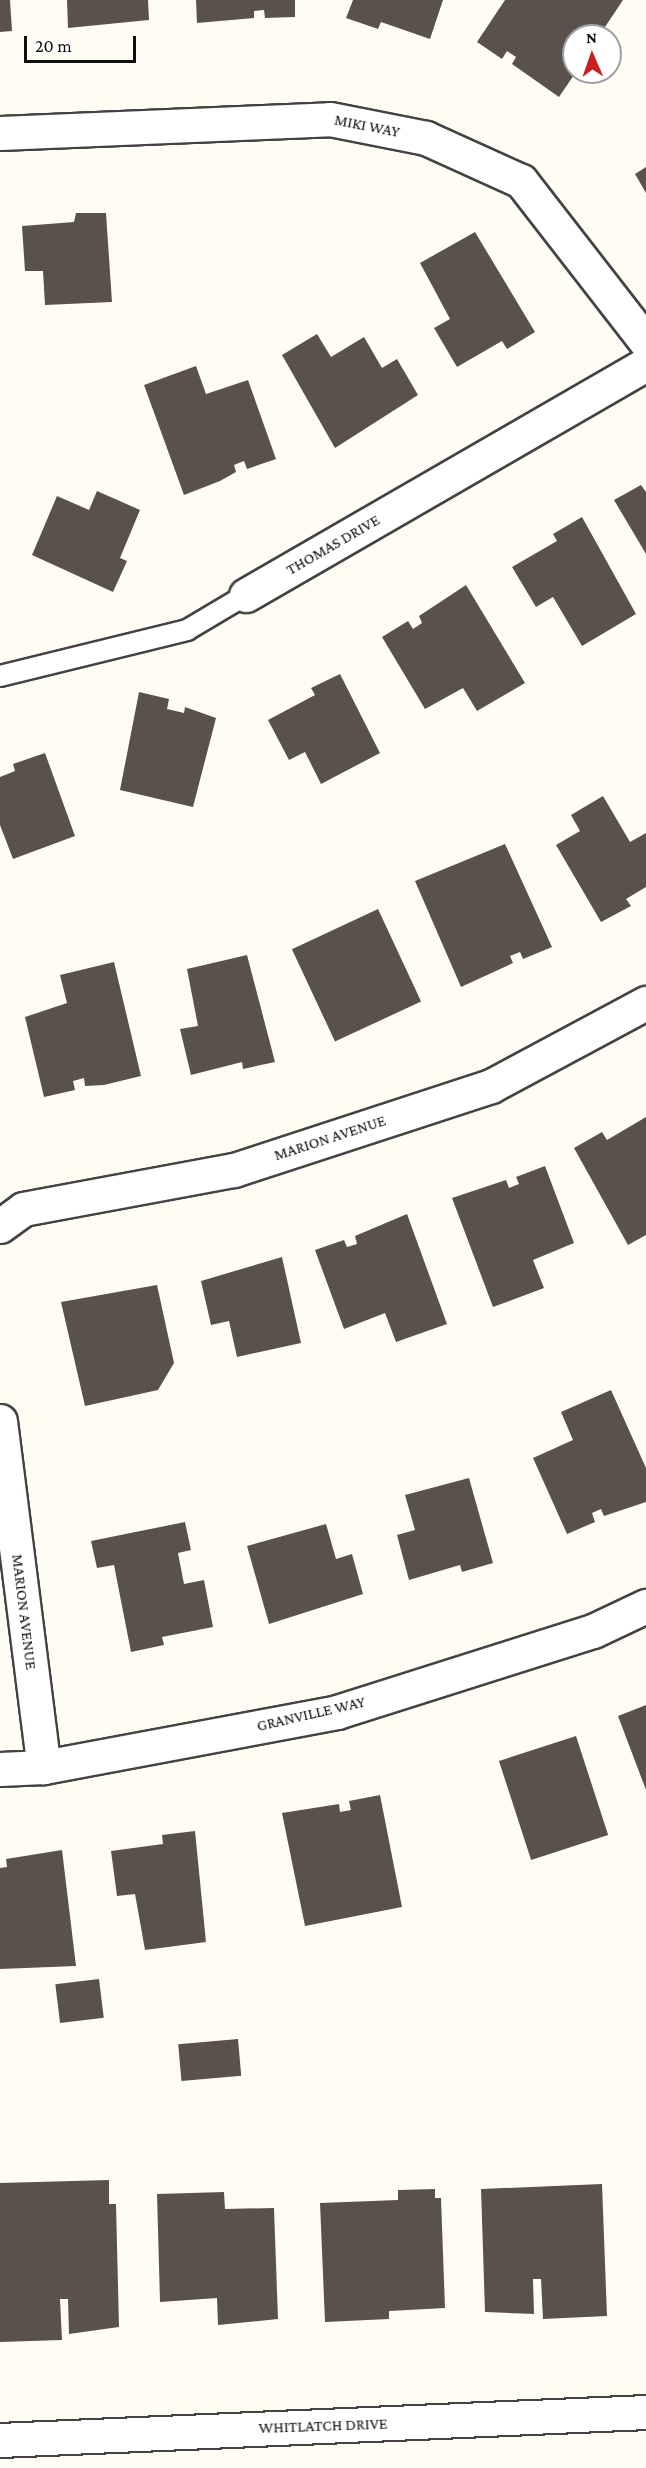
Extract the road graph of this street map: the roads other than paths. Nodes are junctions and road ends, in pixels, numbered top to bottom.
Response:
1 (0, 133) edge
2 (646, 342) edge
3 (646, 364) edge
4 (246, 595) joint
5 (0, 676) edge
6 (646, 1003) edge
7 (0, 1226) edge
8 (0, 1421) edge
9 (646, 1606) edge
10 (44, 1767) junction
11 (0, 1769) edge
12 (646, 2412) edge
13 (0, 2440) edge

1 - 2 street, MIKI WAY
3 - 4 street, THOMAS DRIVE
4 - 5 lane, THOMAS DRIVE
6 - 7 street, MARION AVENUE
8 - 10 street, MARION AVENUE
9 - 10 street, GRANVILLE WAY
10 - 11 street, GRANVILLE WAY
12 - 13 street, WHITLATCH DRIVE

